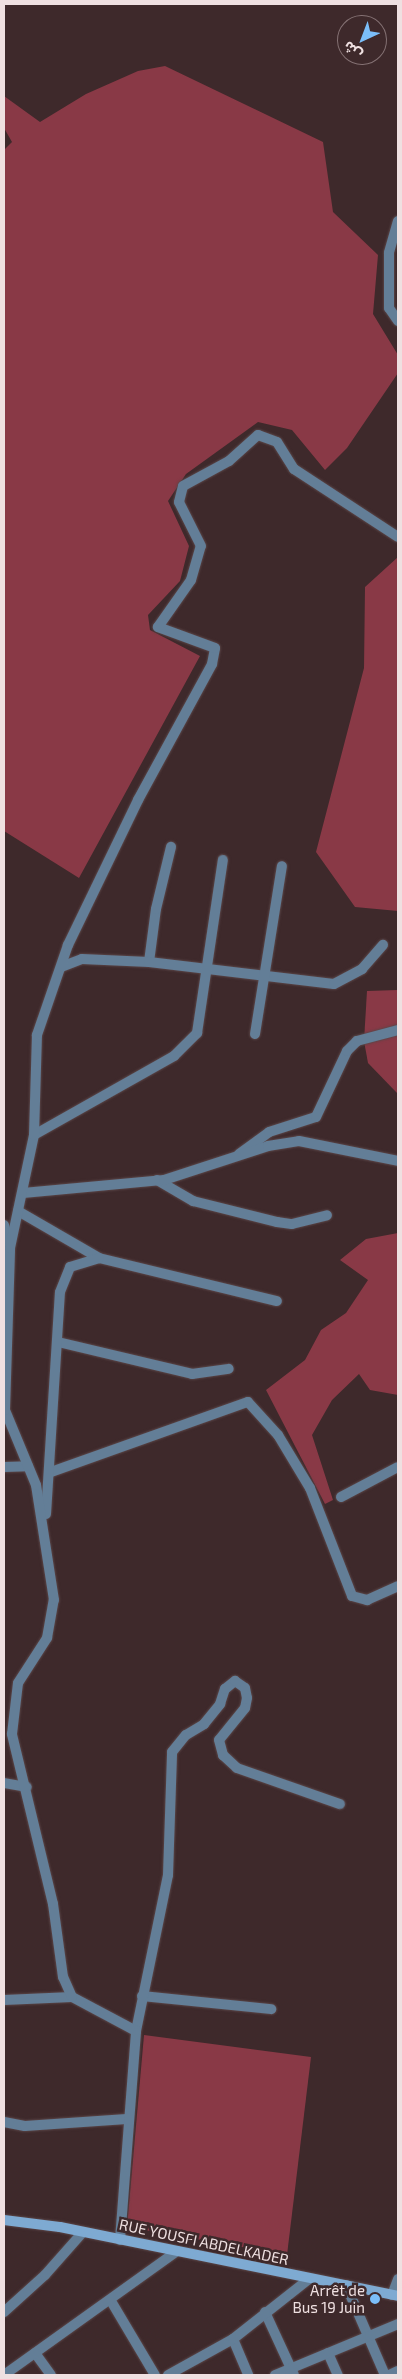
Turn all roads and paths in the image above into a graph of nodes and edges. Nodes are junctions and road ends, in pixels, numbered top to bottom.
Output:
1 (398, 221) edge
2 (398, 322) edge
3 (398, 537) edge
4 (171, 847) dead end
5 (223, 860) dead end
6 (282, 866) dead end
7 (382, 946) dead end
8 (149, 962) junction
9 (61, 967) junction
10 (206, 968) junction
11 (264, 975) junction
12 (398, 1030) edge
13 (255, 1034) dead end
14 (34, 1135) junction
15 (237, 1156) junction
16 (398, 1161) edge
17 (157, 1180) junction
18 (23, 1193) junction
19 (18, 1211) junction
20 (327, 1215) dead end
21 (4, 1225) edge
22 (10, 1248) junction
23 (99, 1258) junction
24 (277, 1301) dead end
25 (58, 1342) junction
26 (229, 1369) dead end
27 (28, 1466) junction
28 (4, 1467) edge
29 (398, 1467) edge
30 (51, 1472) junction
31 (341, 1497) dead end
32 (45, 1522) junction
33 (398, 1586) edge
34 (4, 1783) edge
35 (27, 1787) junction
36 (340, 1804) dead end
37 (72, 1996) junction
38 (142, 1996) junction
39 (4, 2000) edge
40 (271, 2009) dead end
41 (136, 2031) junction
42 (127, 2119) junction
43 (4, 2122) edge
44 (4, 2220) edge
45 (83, 2232) junction
46 (120, 2240) junction
47 (177, 2251) junction
48 (309, 2279) junction
49 (398, 2279) edge
50 (346, 2285) junction
51 (395, 2296) edge
52 (111, 2302) junction
53 (4, 2312) edge
54 (265, 2312) junction
55 (398, 2324) edge
56 (368, 2336) junction
57 (233, 2339) junction
58 (35, 2352) junction
59 (328, 2353) junction
60 (398, 2371) edge
61 (292, 2372) edge
62 (4, 2375) edge
63 (51, 2375) edge
64 (155, 2375) edge
65 (168, 2375) edge
66 (248, 2375) edge
67 (275, 2375) edge
68 (338, 2375) edge
69 (387, 2375) edge

1 - 2 street
3 - 9 street
4 - 8 street
5 - 10 street
6 - 11 street
7 - 11 street
8 - 9 street
8 - 10 street
9 - 14 street
10 - 11 street
10 - 14 street
11 - 13 street
12 - 15 street
14 - 18 street
15 - 16 street
15 - 17 street
17 - 18 street
17 - 20 street
18 - 19 street
19 - 22 street
19 - 23 street
21 - 22 street
22 - 27 street
23 - 24 street
23 - 25 street
25 - 26 street
25 - 30 street
27 - 28 street
27 - 32 street
29 - 31 street
30 - 32 street
30 - 33 street
32 - 35 street
34 - 35 street
35 - 37 street
36 - 38 street
37 - 39 street
37 - 41 street
38 - 40 street
38 - 41 street
41 - 42 street
42 - 43 street
42 - 46 street
44 - 45 main road, RUE YOUSFI ABDELKADER
45 - 46 main road, RUE YOUSFI ABDELKADER
45 - 53 street
46 - 47 main road, RUE YOUSFI ABDELKADER
47 - 48 main road, RUE YOUSFI ABDELKADER
47 - 52 street
48 - 50 main road, RUE YOUSFI ABDELKADER
48 - 54 street
49 - 51 street
50 - 51 main road, RUE YOUSFI ABDELKADER
50 - 56 street
52 - 58 street
52 - 64 street
54 - 57 street
54 - 61 street
55 - 56 street
56 - 59 street
56 - 69 street
57 - 65 street
57 - 66 street
58 - 62 street
58 - 63 street
59 - 61 street
59 - 68 street
60 - 69 street
61 - 67 street

